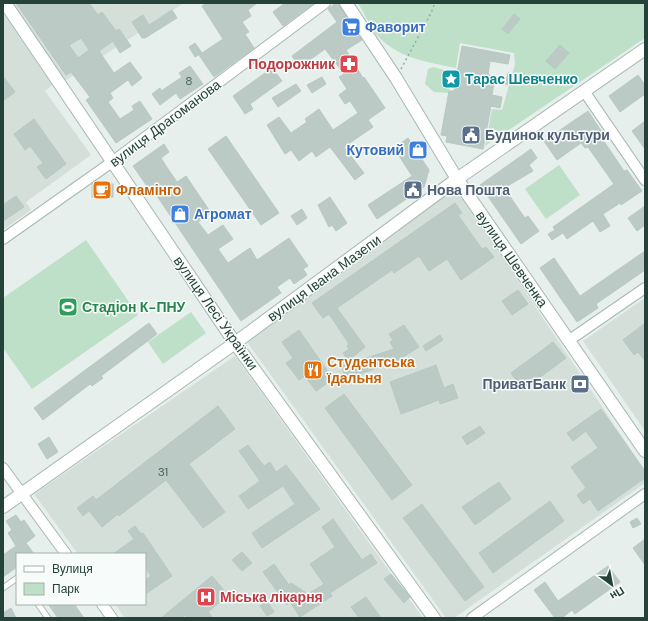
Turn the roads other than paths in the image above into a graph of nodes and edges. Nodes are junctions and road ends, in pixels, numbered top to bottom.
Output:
1 (5, 3) edge
2 (325, 3) edge
3 (346, 3) edge
4 (645, 49) edge
5 (584, 91) junction
6 (112, 162) junction
7 (457, 179) junction
8 (645, 180) edge
9 (3, 240) edge
10 (645, 288) edge
11 (568, 341) junction
12 (235, 343) junction
13 (645, 451) edge
14 (3, 468) edge
15 (22, 493) junction
16 (645, 494) edge
17 (3, 507) edge
18 (65, 553) edge
19 (16, 579) edge
20 (3, 588) edge
21 (39, 605) edge
22 (103, 605) edge
23 (48, 618) edge
24 (112, 618) edge
25 (434, 618) edge
26 (472, 618) edge

1 - 6 street, вулиця Лесі Українки
2 - 6 street, вулиця Драгоманова
3 - 7 street, вулиця Шевченка
4 - 5 street, вулиця Івана Мазепи
5 - 7 street, вулиця Івана Мазепи
5 - 8 street
6 - 9 street, вулиця Драгоманова
6 - 12 street, вулиця Лесі Українки
7 - 11 street, вулиця Шевченка
7 - 12 street, вулиця Івана Мазепи
10 - 11 street
11 - 13 street, вулиця Шевченка
12 - 15 street, вулиця Івана Мазепи
12 - 25 street, вулиця Лесі Українки
14 - 15 street
15 - 17 street, вулиця Івана Мазепи
15 - 18 street
16 - 26 street
19 - 20 lane
21 - 23 lane
22 - 24 street

